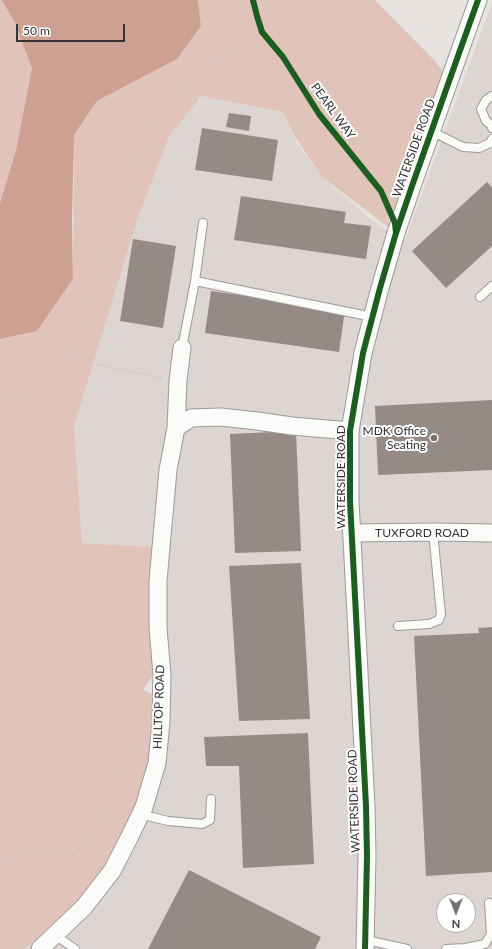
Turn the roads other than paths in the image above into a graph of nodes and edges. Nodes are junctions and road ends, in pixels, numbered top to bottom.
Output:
1 (478, 0) edge
2 (492, 96) edge
3 (492, 128) edge
4 (431, 131) junction
5 (492, 139) edge
6 (203, 223) dead end
7 (195, 281) junction
8 (492, 286) edge
9 (480, 297) dead end
10 (373, 317) junction
11 (182, 348) joint
12 (176, 428) junction
13 (350, 431) junction
14 (432, 532) junction
15 (352, 533) junction
16 (492, 533) edge
17 (398, 626) dead end
18 (211, 799) dead end
19 (140, 814) junction
20 (489, 904) dead end
21 (55, 935) junction
22 (366, 945) edge
23 (40, 949) edge
24 (75, 949) edge
25 (407, 949) edge
26 (446, 949) edge

1 - 4 street, WATERSIDE ROAD
2 - 3 lane
4 - 5 lane
4 - 10 street, WATERSIDE ROAD
6 - 7 lane
7 - 10 lane
7 - 11 lane
8 - 9 lane
10 - 13 street, WATERSIDE ROAD
11 - 12 street, HILLTOP ROAD
12 - 13 street
12 - 19 street, HILLTOP ROAD
13 - 15 street, WATERSIDE ROAD
14 - 15 street, TUXFORD ROAD
14 - 16 street, TUXFORD ROAD
14 - 17 lane
15 - 22 street, WATERSIDE ROAD
18 - 19 lane
19 - 21 street, HILLTOP ROAD
20 - 26 lane
21 - 23 street, HILLTOP ROAD
21 - 24 lane
22 - 25 lane

